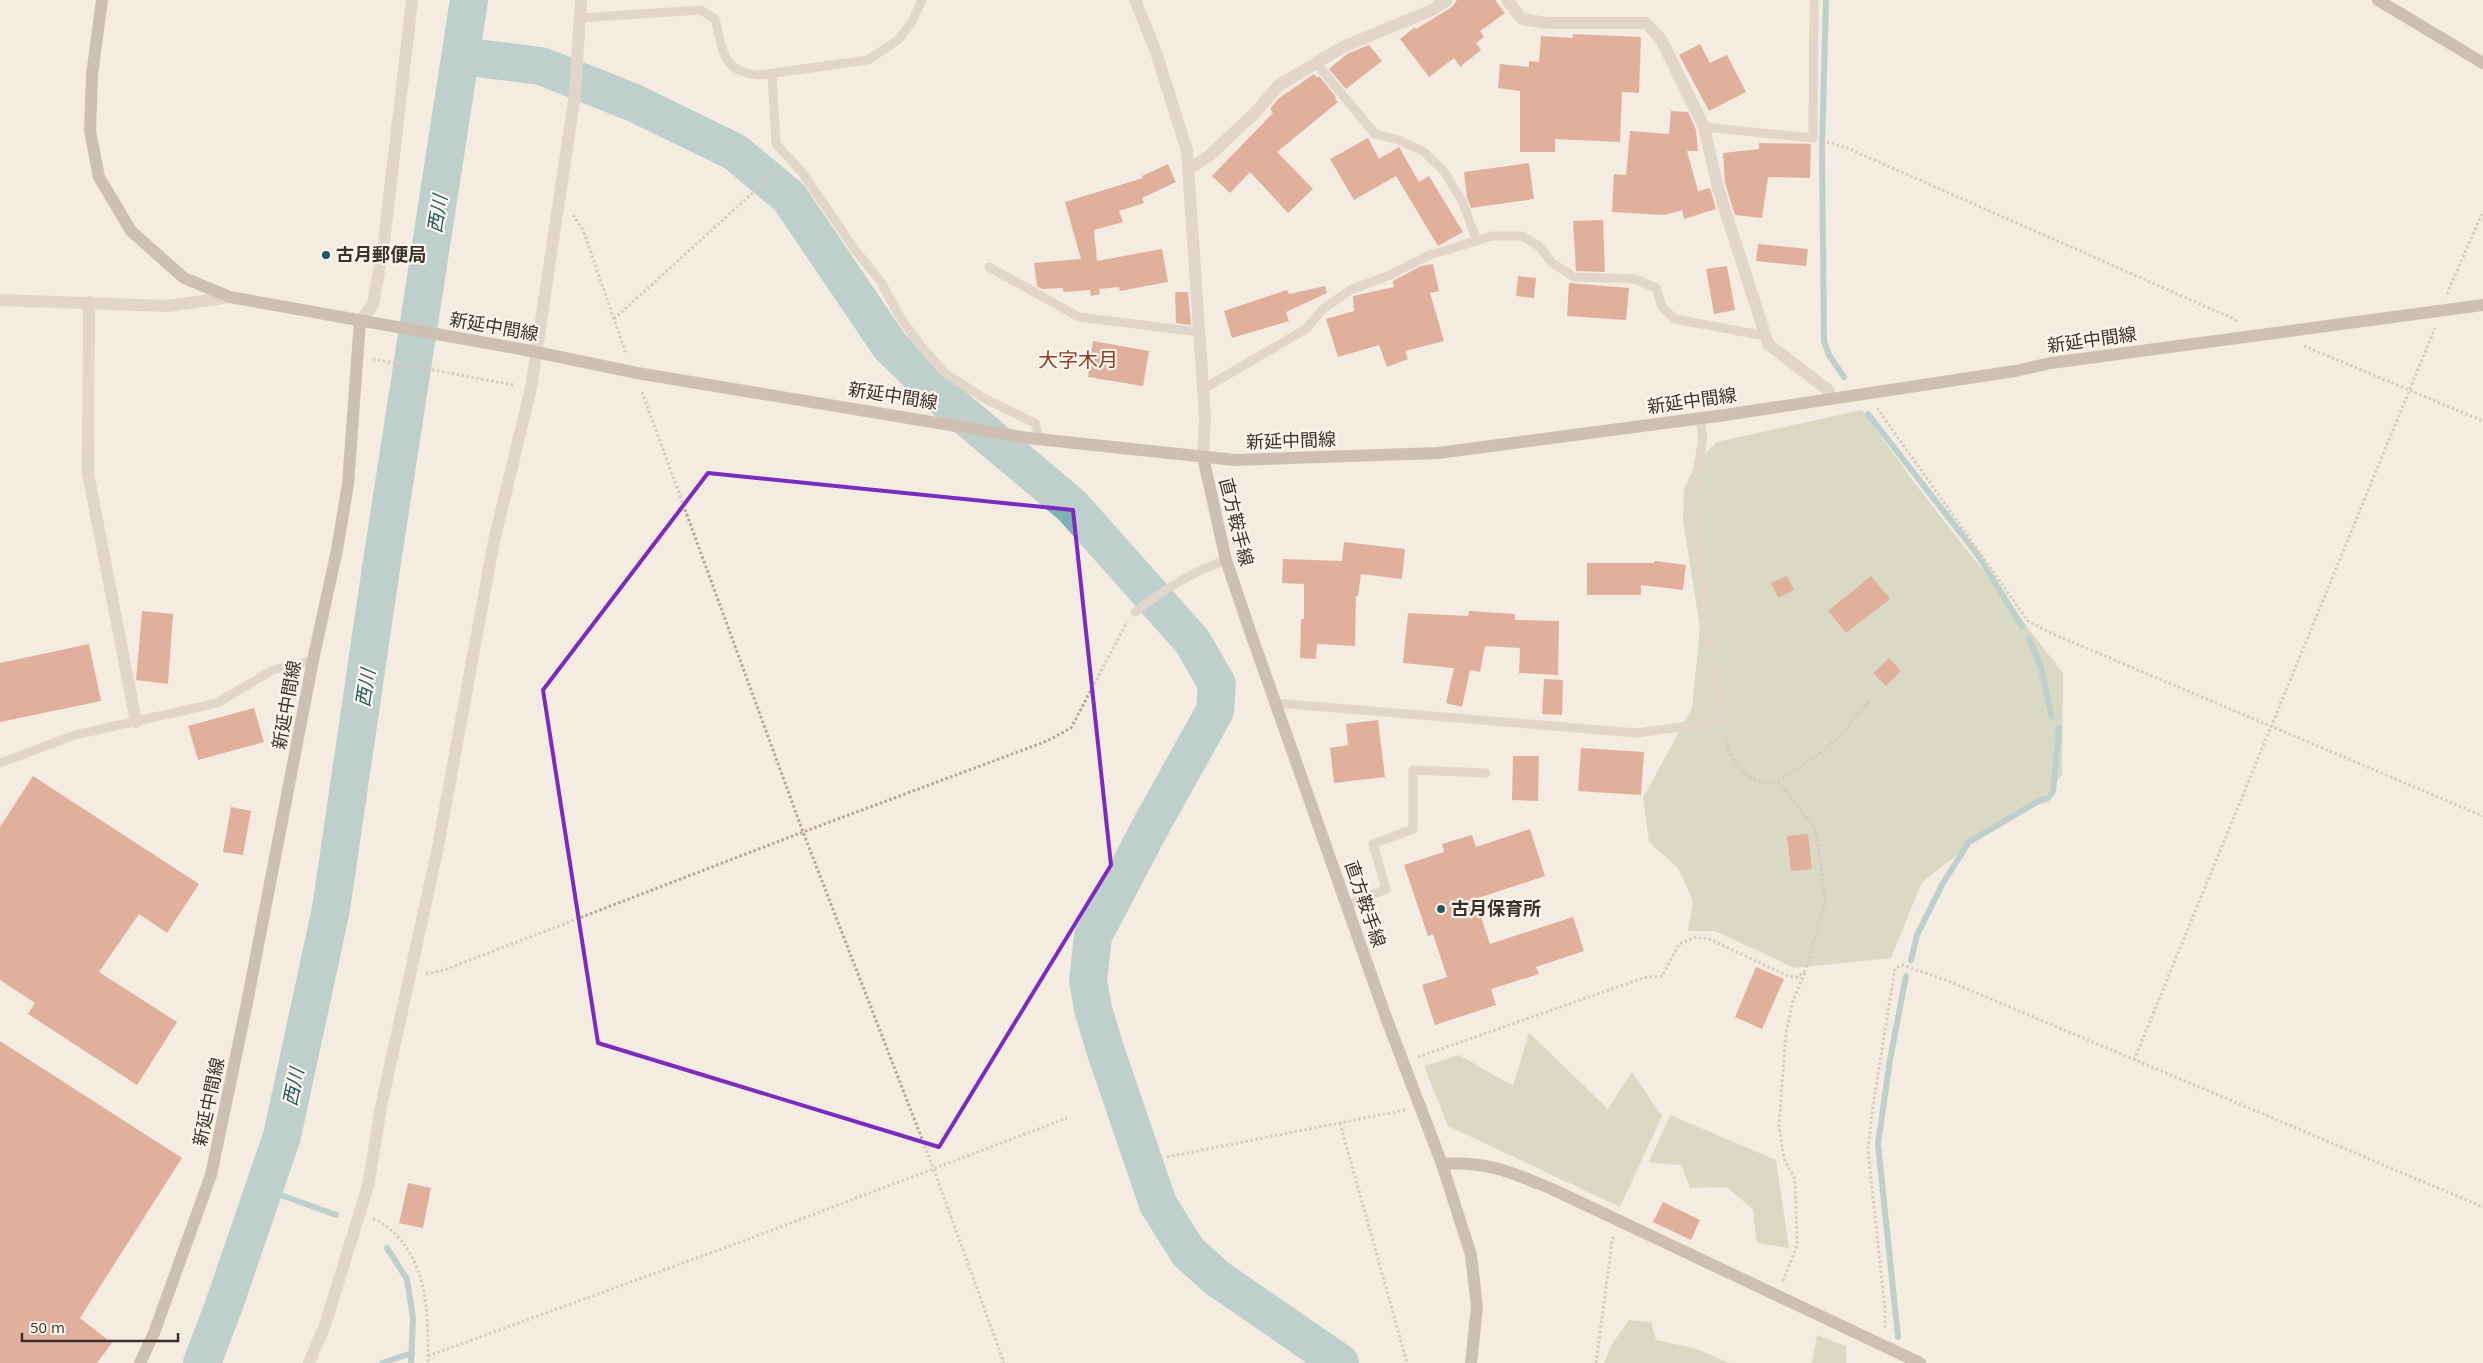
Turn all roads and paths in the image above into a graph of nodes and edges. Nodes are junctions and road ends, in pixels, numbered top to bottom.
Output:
1 (102, 0) edge
2 (412, 0) edge
3 (581, 0) edge
4 (922, 0) edge
5 (1135, 0) edge
6 (1447, 0) edge
7 (1507, 0) edge
8 (1814, 0) edge
9 (2378, 0) edge
10 (580, 18) junction
11 (1316, 63) junction
12 (2483, 63) edge
13 (772, 74) junction
14 (1704, 127) junction
15 (1813, 138) junction
16 (790, 159) junction
17 (1189, 169) junction
18 (560, 193) junction
19 (2483, 211) edge
20 (1477, 241) junction
21 (989, 267) dead end
22 (230, 297) junction
23 (0, 300) edge
24 (89, 302) junction
25 (2483, 305) edge
26 (2442, 310) junction
27 (614, 319) junction
28 (360, 321) junction
29 (1199, 332) junction
30 (1765, 336) junction
31 (2248, 336) junction
32 (2301, 345) dead end
33 (532, 351) junction
34 (626, 354) dead end
35 (372, 359) dead end
36 (522, 386) dead end
37 (1204, 389) junction
38 (2410, 390) junction
39 (642, 392) dead end
40 (1868, 392) junction
41 (1832, 397) junction
42 (1700, 418) junction
43 (2483, 421) edge
44 (1034, 438) junction
45 (1203, 457) junction
46 (1226, 560) junction
47 (1135, 612) joint
48 (313, 660) junction
49 (1871, 699) dead end
50 (1275, 702) junction
51 (1724, 721) junction
52 (136, 722) junction
53 (2270, 724) junction
54 (0, 763) edge
55 (1486, 773) dead end
56 (1778, 782) junction
57 (2483, 816) edge
58 (803, 832) junction
59 (1347, 905) junction
60 (1805, 971) junction
61 (410, 977) junction
62 (2134, 1060) junction
63 (1403, 1063) junction
64 (1420, 1107) junction
65 (1067, 1118) dead end
66 (1340, 1123) junction
67 (1167, 1157) dead end
68 (1442, 1164) junction
69 (934, 1170) junction
70 (2483, 1207) edge
71 (360, 1214) junction
72 (1618, 1220) junction
73 (1775, 1295) junction
74 (1880, 1345) junction
75 (428, 1356) junction
76 (140, 1363) edge
77 (309, 1363) edge
78 (428, 1363) edge
79 (1004, 1363) edge
80 (1407, 1363) edge
81 (1471, 1363) edge
82 (1596, 1363) edge
83 (1920, 1363) edge

1 - 22 main road
2 - 28 street
3 - 10 street
4 - 13 lane
5 - 17 street
6 - 11 street
7 - 14 street
8 - 15 lane
9 - 12 main road
10 - 13 lane
10 - 18 street
11 - 17 street
11 - 20 lane
13 - 16 lane
14 - 15 lane
14 - 30 street
15 - 31 path
16 - 27 path
16 - 44 lane
17 - 29 street
18 - 27 path
18 - 33 street
19 - 26 path
20 - 30 lane
20 - 37 lane
21 - 29 lane
22 - 24 street
22 - 28 main road
23 - 24 street
24 - 52 street
25 - 26 main road, 新延中間線
26 - 31 main road, 新延中間線
26 - 38 path
27 - 34 path
28 - 33 main road, 新延中間線
28 - 48 main road, 新延中間線
29 - 37 street
30 - 41 street
31 - 40 main road, 新延中間線
32 - 38 path
33 - 44 main road, 新延中間線
33 - 61 street
35 - 36 path
37 - 45 street
38 - 43 path
38 - 53 path
39 - 58 path
40 - 41 main road, 新延中間線
40 - 53 path
41 - 42 main road, 新延中間線
42 - 45 main road, 新延中間線
42 - 51 lane
44 - 45 main road, 新延中間線
45 - 46 main road, 直方鞍手線
46 - 47 lane
46 - 50 main road, 直方鞍手線
47 - 58 path
48 - 52 lane
48 - 76 main road, 新延中間線
49 - 56 path
50 - 51 lane
50 - 59 main road, 直方鞍手線
51 - 56 path
52 - 54 lane
53 - 57 path
53 - 62 path
55 - 59 lane
56 - 60 path
58 - 61 path
58 - 69 path
59 - 63 main road, 直方鞍手線
60 - 63 path
60 - 73 path
61 - 71 street
62 - 70 path
62 - 74 path
63 - 64 main road, 直方鞍手線
64 - 66 path
64 - 68 main road, 直方鞍手線
65 - 69 path
66 - 67 path
66 - 80 path
68 - 72 main road
68 - 81 main road, 直方鞍手線
69 - 75 path
69 - 79 path
71 - 75 path
71 - 77 street
72 - 73 main road
72 - 82 path
73 - 74 main road
74 - 83 main road
75 - 78 path

